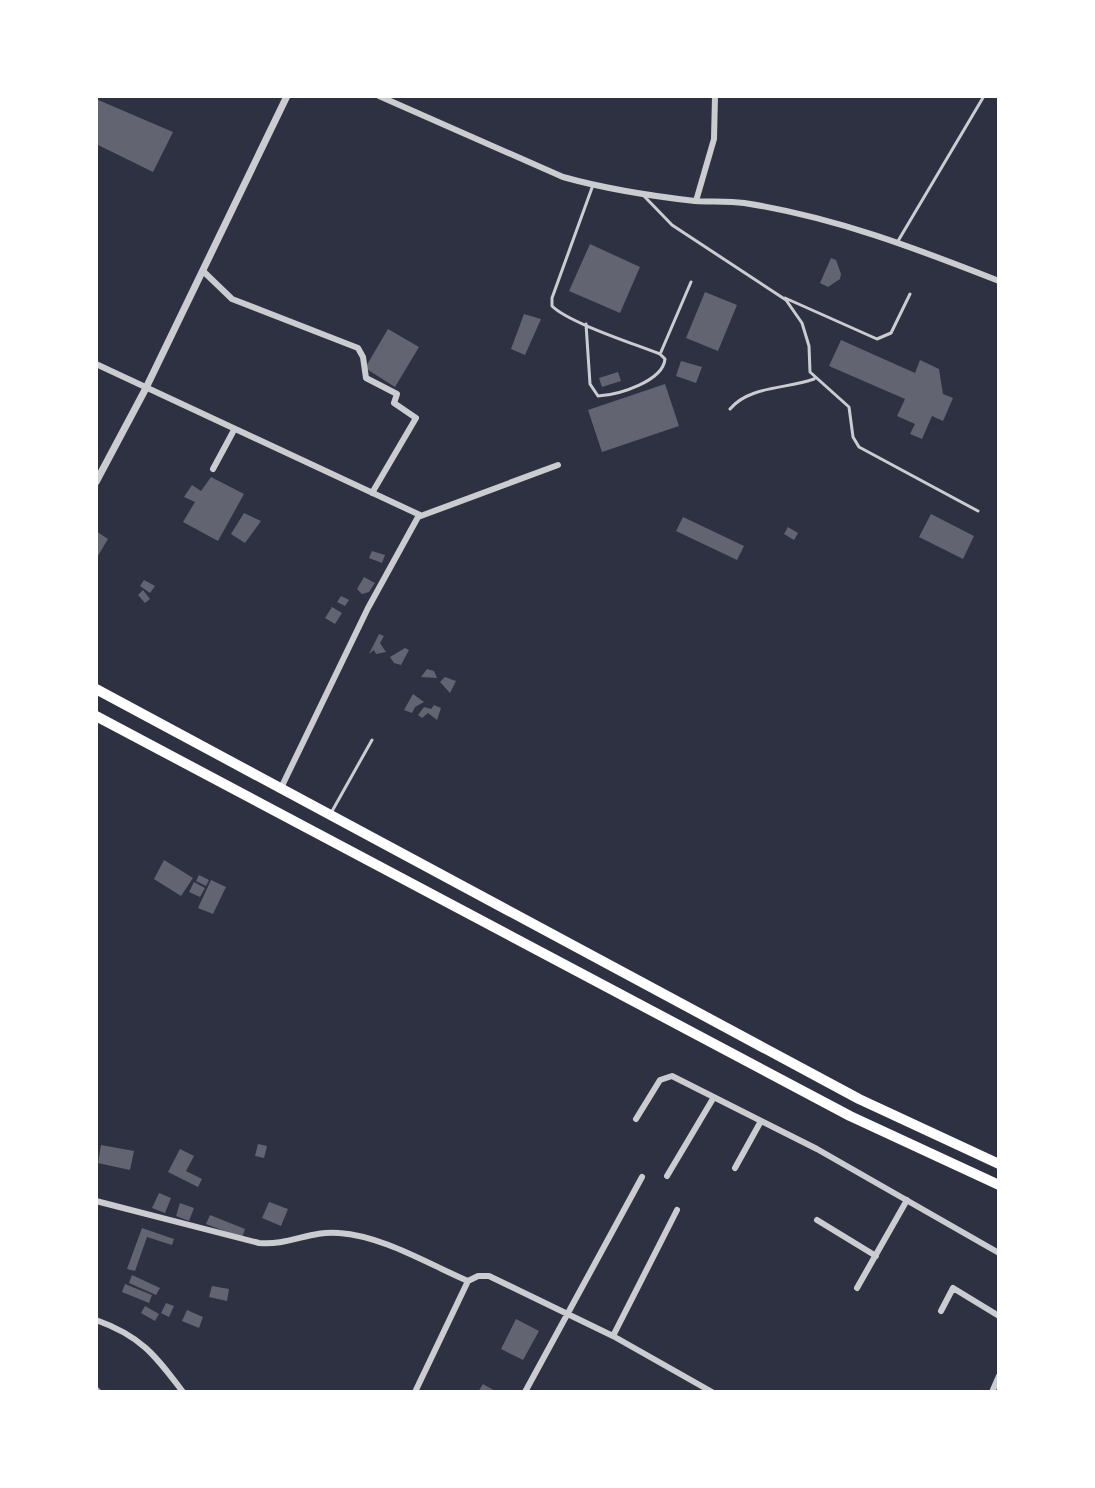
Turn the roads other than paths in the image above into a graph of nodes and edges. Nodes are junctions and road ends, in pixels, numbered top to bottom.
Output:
1 (287, 96) edge
2 (379, 96) edge
3 (715, 96) edge
4 (984, 96) edge
5 (593, 185) junction
6 (641, 193) junction
7 (696, 201) junction
8 (898, 241) junction
9 (203, 271) junction
10 (999, 281) edge
11 (691, 282) dead end
12 (910, 294) dead end
13 (782, 297) junction
14 (586, 324) junction
15 (660, 354) junction
16 (96, 364) edge
17 (814, 379) junction
18 (145, 390) junction
19 (730, 409) dead end
20 (234, 430) junction
21 (558, 465) dead end
22 (213, 469) dead end
23 (96, 482) edge
24 (372, 493) junction
25 (978, 511) dead end
26 (420, 515) junction
27 (96, 689) edge
28 (96, 716) edge
29 (372, 740) dead end
30 (280, 790) junction
31 (330, 816) junction
32 (714, 1097) junction
33 (636, 1119) dead end
34 (761, 1121) junction
35 (999, 1164) edge
36 (735, 1168) dead end
37 (667, 1176) dead end
38 (642, 1177) dead end
39 (999, 1185) edge
40 (907, 1200) junction
41 (96, 1201) edge
42 (677, 1210) dead end
43 (817, 1220) dead end
44 (999, 1253) edge
45 (876, 1256) junction
46 (468, 1281) junction
47 (857, 1288) dead end
48 (941, 1311) dead end
49 (569, 1316) junction
50 (999, 1316) edge
51 (96, 1320) edge
52 (613, 1336) junction
53 (999, 1376) edge
54 (183, 1392) edge
55 (415, 1392) edge
56 (525, 1392) edge
57 (712, 1392) edge
58 (992, 1392) edge

1 - 9 street
2 - 5 street
3 - 7 street
4 - 8 lane
5 - 6 street
5 - 14 lane
6 - 7 street
6 - 13 lane
7 - 8 street
8 - 10 street
9 - 18 street
9 - 24 street
11 - 15 lane
12 - 13 lane
13 - 17 lane
14 - 15 lane
14 - 15 lane
16 - 18 street
17 - 19 lane
17 - 25 lane
18 - 20 street
18 - 23 street
20 - 22 street
20 - 24 street
21 - 26 street
24 - 26 street
26 - 30 street
27 - 30 highway
28 - 39 highway
29 - 31 lane
30 - 31 highway
31 - 35 highway
32 - 33 street
32 - 34 street
32 - 37 street
34 - 36 street
34 - 40 street
38 - 49 street
40 - 44 street
40 - 45 street
41 - 46 street
42 - 52 street
43 - 45 street
45 - 47 street
46 - 49 street
46 - 55 street
48 - 50 street
49 - 52 street
49 - 56 street
51 - 54 street
52 - 57 street
53 - 58 street

